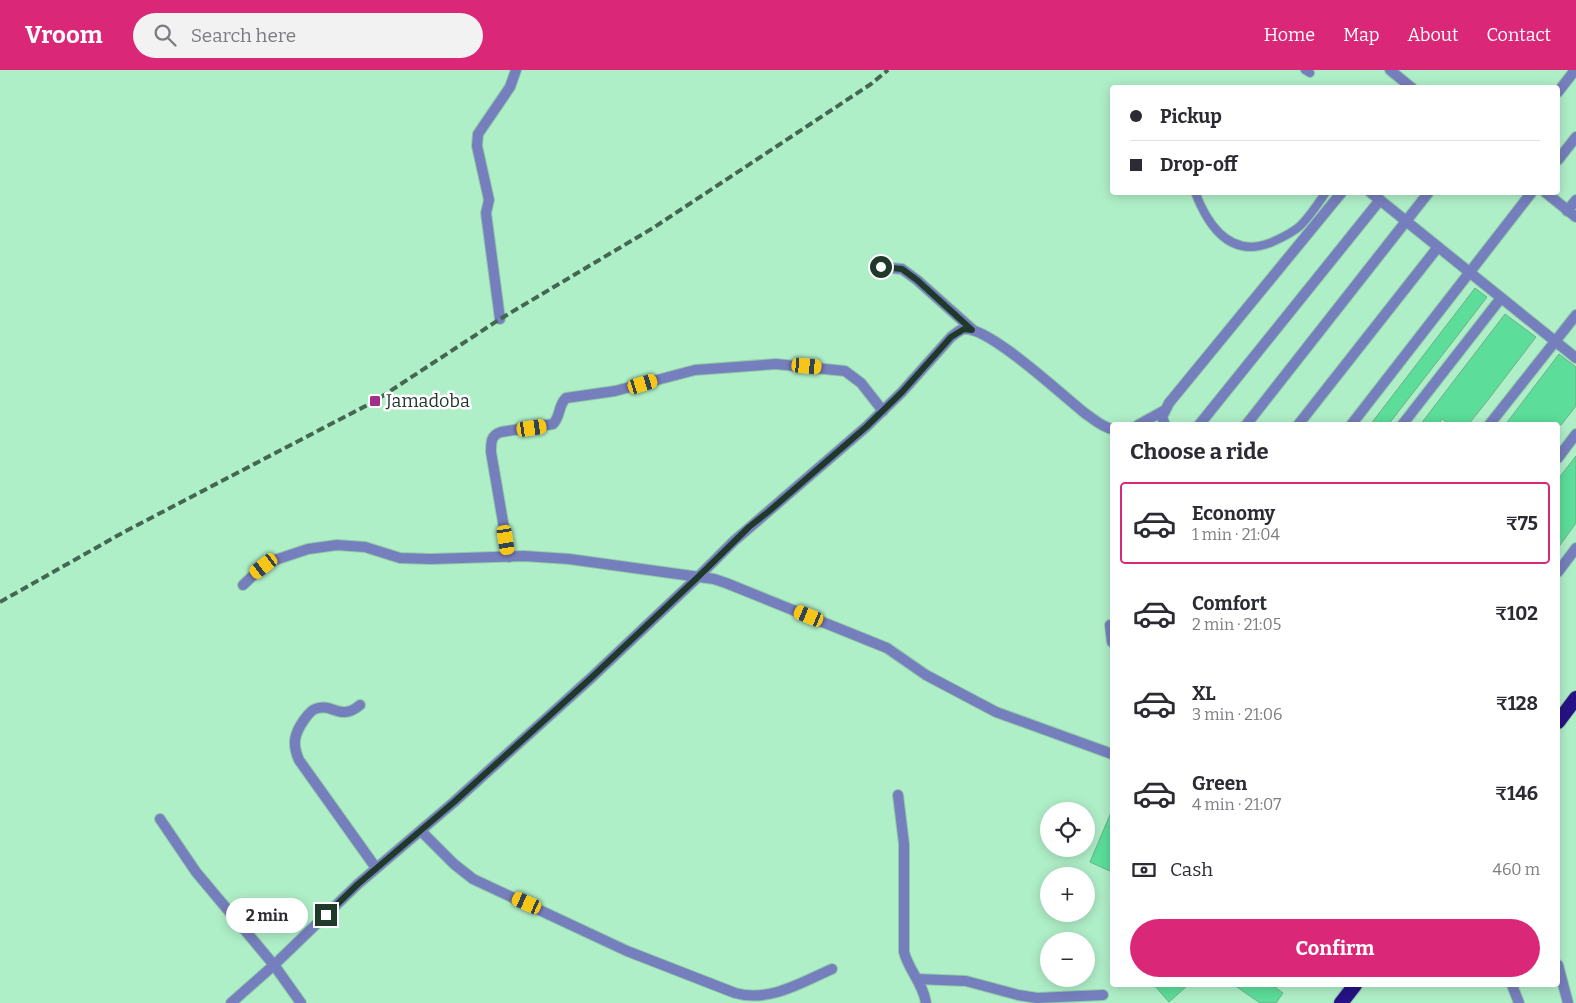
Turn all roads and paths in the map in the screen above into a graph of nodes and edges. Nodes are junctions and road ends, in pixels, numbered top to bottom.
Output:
1 (516, 70) edge
2 (1390, 70) edge
3 (1575, 70) edge
4 (1406, 85) edge
5 (1560, 89) edge
6 (1576, 137) edge
7 (1560, 157) edge
8 (1196, 195) edge
9 (1324, 195) edge
10 (1340, 195) edge
11 (1374, 195) edge
12 (1427, 195) edge
13 (1530, 195) edge
14 (1548, 195) edge
15 (1380, 200) junction
16 (1576, 200) edge
17 (1567, 211) junction
18 (1576, 218) edge
19 (1406, 222) junction
20 (1438, 247) junction
21 (881, 267) dead end
22 (1470, 273) junction
23 (1501, 298) junction
24 (1576, 315) edge
25 (500, 319) dead end
26 (972, 330) junction
27 (1555, 341) junction
28 (1576, 358) edge
29 (1165, 410) junction
30 (883, 411) junction
31 (1143, 422) edge
32 (1164, 422) edge
33 (1201, 422) edge
34 (1248, 422) edge
35 (1300, 422) edge
36 (1353, 422) edge
37 (1404, 422) edge
38 (1491, 422) edge
39 (1110, 429) edge
40 (1576, 434) edge
41 (1560, 455) edge
42 (1576, 548) edge
43 (509, 557) junction
44 (1560, 569) edge
45 (699, 576) junction
46 (243, 585) dead end
47 (1576, 698) edge
48 (360, 705) dead end
49 (1560, 719) edge
50 (1110, 753) edge
51 (898, 795) dead end
52 (160, 819) dead end
53 (421, 831) junction
54 (376, 868) junction
55 (274, 965) junction
56 (832, 969) dead end
57 (1560, 973) edge
58 (917, 979) junction
59 (1353, 987) edge
60 (1513, 987) edge
61 (1103, 995) dead end
62 (231, 1003) edge
63 (301, 1003) edge
64 (926, 1003) edge
65 (1340, 1003) edge
66 (1519, 1003) edge
67 (1568, 1003) edge

1 - 25 street
2 - 4 street
3 - 5 street
6 - 7 street
8 - 9 lane
10 - 29 street
11 - 15 street
12 - 19 street
13 - 22 street
14 - 17 street
15 - 19 street
15 - 33 street
16 - 17 street
17 - 18 street
19 - 20 street
19 - 34 street
20 - 22 street
20 - 35 street
21 - 26 street
22 - 23 street
22 - 36 street
23 - 27 street
23 - 37 street
24 - 27 street
26 - 30 street
26 - 39 street
27 - 28 street
27 - 38 street
29 - 31 street
29 - 32 street
30 - 43 street
30 - 45 street
40 - 41 street
42 - 44 street
43 - 45 street
43 - 46 street
45 - 50 street
45 - 53 street
47 - 49 highway
48 - 54 street
51 - 58 street
52 - 55 street
53 - 54 street
53 - 56 street
54 - 55 street
55 - 62 street
55 - 63 street
57 - 67 street
58 - 61 street
58 - 64 street
59 - 65 highway
60 - 66 street

